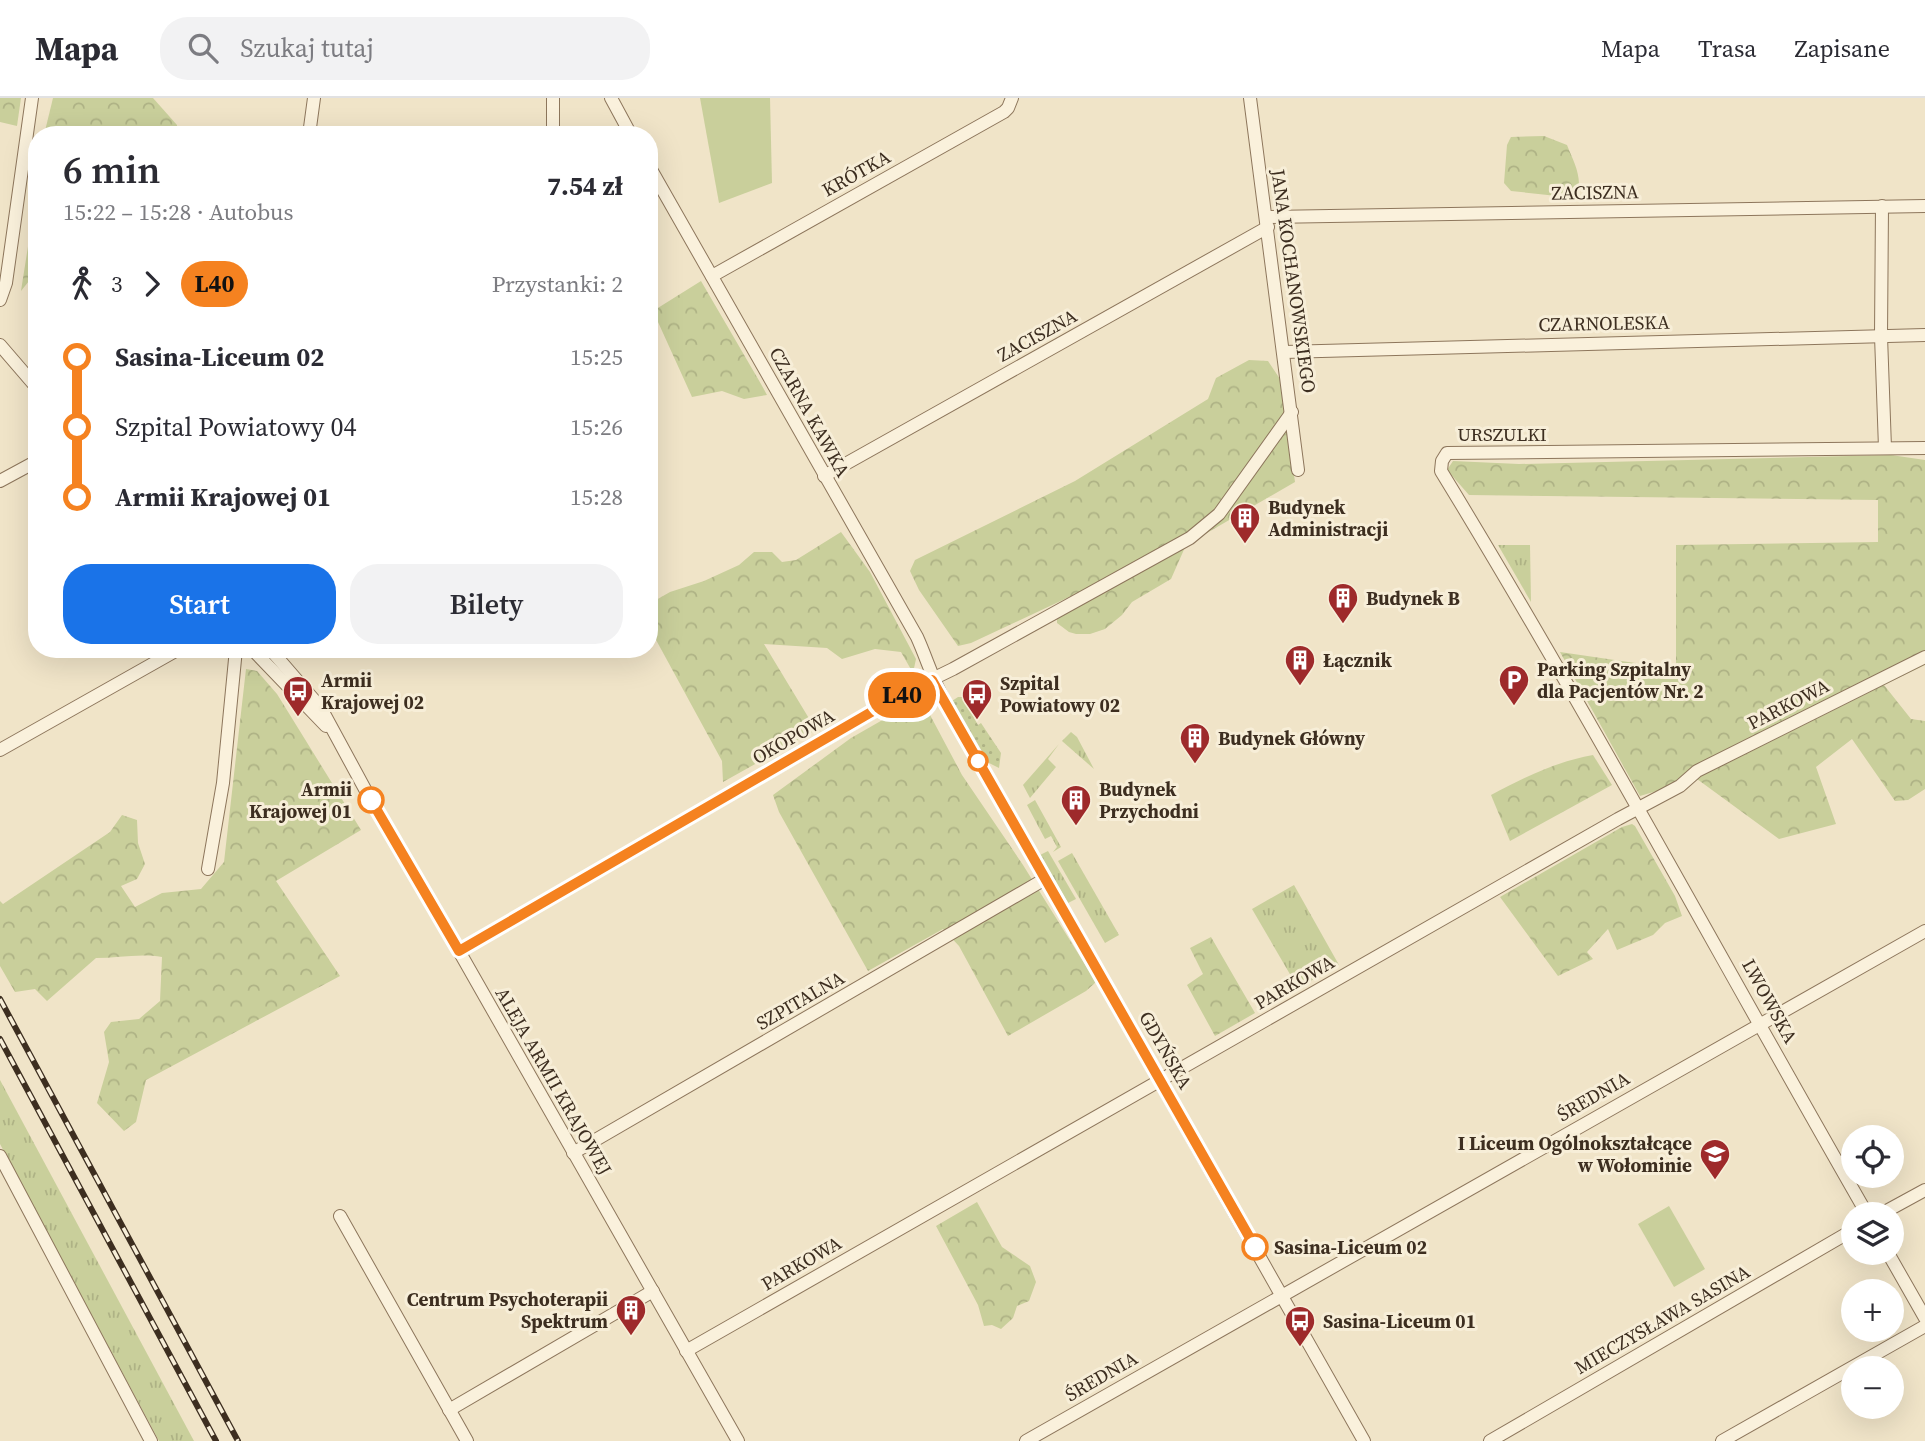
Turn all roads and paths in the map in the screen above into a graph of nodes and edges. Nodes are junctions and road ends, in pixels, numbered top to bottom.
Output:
1 (32, 98) edge
2 (314, 98) edge
3 (553, 98) edge
4 (611, 98) edge
5 (1012, 98) edge
6 (1250, 98) edge
7 (28, 126) edge
8 (28, 126) edge
9 (310, 126) edge
10 (553, 126) edge
11 (626, 126) edge
12 (658, 182) edge
13 (1882, 206) junction
14 (1925, 206) edge
15 (1267, 222) junction
16 (712, 276) junction
17 (0, 300) edge
18 (1925, 335) edge
19 (1881, 336) junction
20 (0, 345) edge
21 (1284, 352) junction
22 (28, 378) edge
23 (1292, 412) junction
24 (1885, 448) junction
25 (1925, 449) edge
26 (28, 466) edge
27 (1298, 470) dead end
28 (824, 476) junction
29 (0, 481) edge
30 (1925, 657) edge
31 (163, 658) edge
32 (235, 658) edge
33 (261, 658) edge
34 (278, 658) edge
35 (932, 680) junction
36 (337, 740) junction
37 (0, 750) edge
38 (1639, 807) junction
39 (208, 869) dead end
40 (1045, 879) junction
41 (1925, 931) edge
42 (459, 951) junction
43 (1760, 1024) junction
44 (1161, 1080) junction
45 (573, 1153) junction
46 (0, 1156) edge
47 (1925, 1190) edge
48 (1860, 1202) edge
49 (1903, 1202) edge
50 (340, 1216) dead end
51 (1841, 1237) edge
52 (1895, 1265) edge
53 (653, 1291) junction
54 (1281, 1295) junction
55 (1925, 1318) edge
56 (1925, 1326) edge
57 (686, 1351) junction
58 (449, 1410) junction
59 (151, 1441) edge
60 (467, 1441) edge
61 (738, 1441) edge
62 (1026, 1441) edge
63 (1364, 1441) edge
64 (1490, 1441) edge
65 (1722, 1441) edge

1 - 8 street
2 - 9 street
3 - 10 street
4 - 11 street
5 - 16 street, KRÓTKA
6 - 15 street, JANA KOCHANOWSKIEGO
7 - 17 street
12 - 16 street, CZARNA KAWKA
13 - 14 street, ZACISZNA
13 - 15 street, ZACISZNA
13 - 19 street
15 - 21 street, JANA KOCHANOWSKIEGO
15 - 28 street, ZACISZNA
16 - 28 street, CZARNA KAWKA
18 - 19 street, CZARNOLESKA
19 - 21 street, CZARNOLESKA
19 - 24 street
20 - 22 street
21 - 23 street, JANA KOCHANOWSKIEGO
23 - 27 street, JANA KOCHANOWSKIEGO
23 - 35 street, OKOPOWA
24 - 25 street, URSZULKI
24 - 38 street, URSZULKI
26 - 29 street
28 - 35 street, CZARNA KAWKA
30 - 38 street, PARKOWA
31 - 37 street
32 - 39 street
33 - 36 street, ALEJA ARMII KRAJOWEJ
34 - 36 street, ALEJA ARMII KRAJOWEJ
35 - 40 street, GDYŃSKA
35 - 42 street, OKOPOWA
36 - 42 street, ALEJA ARMII KRAJOWEJ
38 - 43 street, LWOWSKA
38 - 44 street, PARKOWA
40 - 44 street, GDYŃSKA
40 - 45 street, SZPITALNA
41 - 43 street, ŚREDNIA
42 - 45 street, ALEJA ARMII KRAJOWEJ
43 - 48 street, LWOWSKA
43 - 54 street, ŚREDNIA
44 - 54 street, GDYŃSKA
44 - 57 street, PARKOWA
45 - 53 street, ALEJA ARMII KRAJOWEJ
46 - 59 street
47 - 49 street
50 - 58 street
51 - 64 street, MIECZYSŁAWA SASINA
52 - 55 street
53 - 57 street, ALEJA ARMII KRAJOWEJ
53 - 58 street
54 - 62 street, ŚREDNIA
54 - 63 street, GDYŃSKA
56 - 65 street
57 - 61 street, ALEJA ARMII KRAJOWEJ
58 - 60 street

